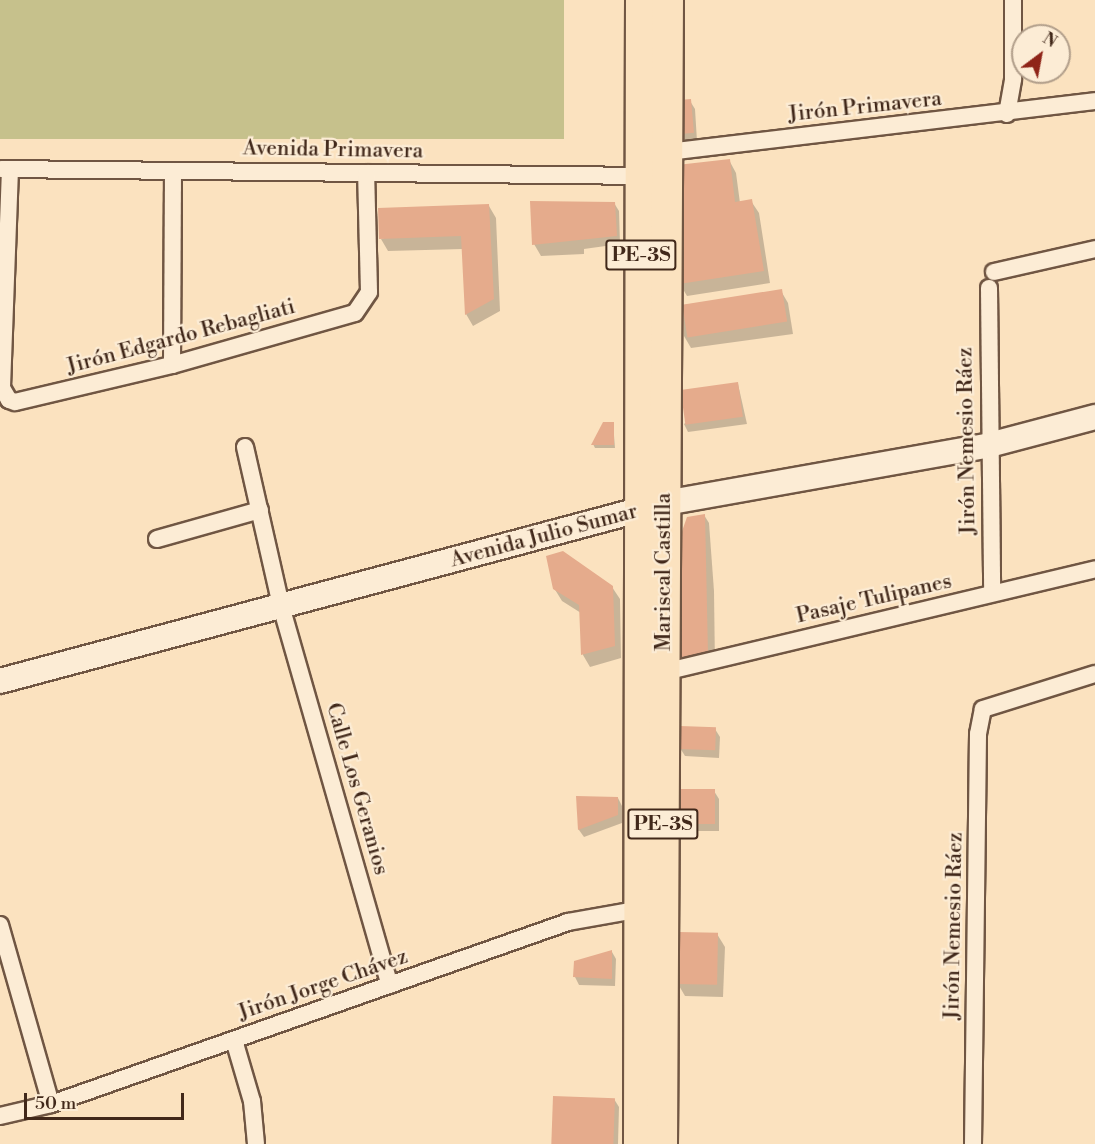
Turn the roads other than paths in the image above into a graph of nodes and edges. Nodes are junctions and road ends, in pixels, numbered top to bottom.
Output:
1 (641, 0) edge
2 (668, 0) edge
3 (1014, 0) edge
4 (1095, 101) edge
5 (1007, 114) junction
6 (653, 165) junction
7 (5, 169) edge
8 (173, 171) junction
9 (366, 173) junction
10 (1095, 249) edge
11 (172, 365) junction
12 (1095, 417) edge
13 (989, 445) junction
14 (245, 447) dead end
15 (654, 506) junction
16 (260, 510) junction
17 (157, 539) dead end
18 (1095, 569) edge
19 (992, 593) junction
20 (281, 606) junction
21 (664, 672) junction
22 (1095, 674) edge
23 (0, 681) edge
24 (651, 908) junction
25 (0, 925) edge
26 (390, 985) junction
27 (234, 1040) junction
28 (51, 1104) junction
29 (0, 1116) edge
30 (256, 1144) edge
31 (639, 1144) edge
32 (662, 1144) edge
33 (973, 1144) edge

1 - 6 highway, PE-3S
2 - 6 highway, PE-3S
3 - 5 street
4 - 5 street, Jirón Primavera
5 - 6 street, Jirón Primavera
6 - 9 street, Avenida Primavera
6 - 15 highway, PE-3S
7 - 8 street, Avenida Primavera
7 - 11 street, Jirón Edgardo Rebagliati
8 - 9 street, Avenida Primavera
8 - 11 street
9 - 11 street, Jirón Edgardo Rebagliati
10 - 13 street, Jirón Nemesio Ráez
12 - 13 street, Avenida Julio Sumar
13 - 15 street, Avenida Julio Sumar
13 - 19 street, Jirón Nemesio Ráez
14 - 16 street, Calle Los Geranios
15 - 20 street, Avenida Julio Sumar
15 - 21 highway, Mariscal Castilla / PE-3S
15 - 24 highway, Mariscal Castilla / PE-3S
16 - 17 street
16 - 20 street, Calle Los Geranios
18 - 19 street, Pasaje Tulipanes
19 - 21 street, Pasaje Tulipanes
20 - 23 street, Avenida Julio Sumar
20 - 26 street, Calle Los Geranios
21 - 24 highway, Mariscal Castilla / PE-3S
22 - 33 street, Jirón Nemesio Ráez
24 - 26 street, Jirón Jorge Chávez
24 - 31 highway, Mariscal Castilla / PE-3S
24 - 32 highway, Mariscal Castilla / PE-3S
25 - 28 street
26 - 27 street, Jirón Jorge Chávez
27 - 28 street, Jirón Jorge Chávez
27 - 30 street
28 - 29 street, Jirón Jorge Chávez

